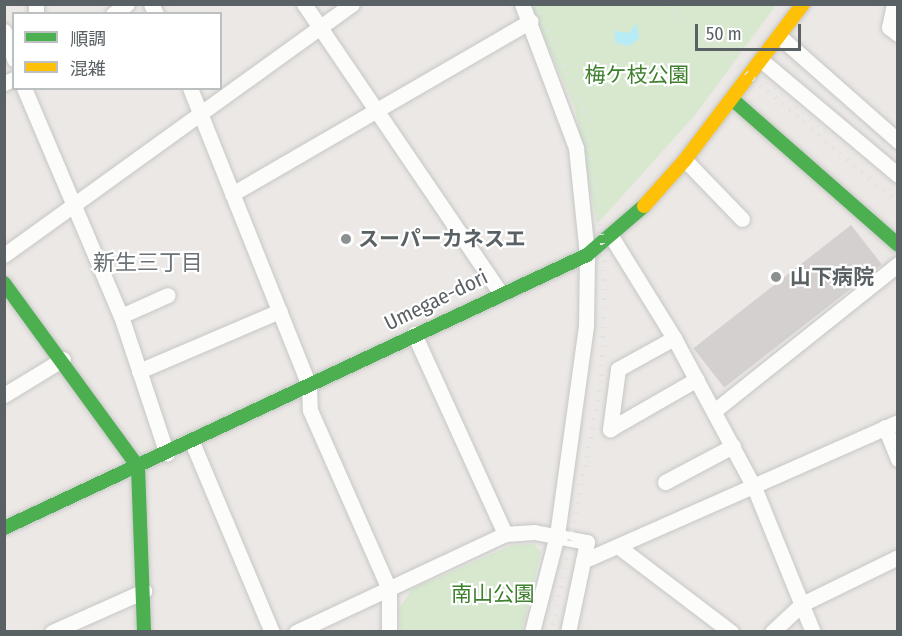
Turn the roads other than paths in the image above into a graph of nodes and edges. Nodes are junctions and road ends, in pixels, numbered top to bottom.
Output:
1 (304, 4) edge
2 (352, 4) edge
3 (522, 4) edge
4 (803, 4) edge
5 (895, 5) edge
6 (531, 21) junction
7 (318, 27) junction
8 (4, 31) edge
9 (897, 34) edge
10 (779, 36) junction
11 (12, 53) edge
12 (761, 60) junction
13 (25, 90) edge
14 (191, 90) edge
15 (732, 99) junction
16 (201, 112) junction
17 (377, 112) junction
18 (897, 141) edge
19 (686, 160) junction
20 (897, 176) edge
21 (232, 194) junction
22 (75, 202) junction
23 (742, 219) dead end
24 (611, 236) junction
25 (897, 244) edge
26 (4, 255) edge
27 (587, 255) junction
28 (897, 264) edge
29 (4, 284) edge
30 (500, 292) junction
31 (168, 295) dead end
32 (280, 311) junction
33 (121, 316) junction
34 (414, 334) junction
35 (674, 338) junction
36 (63, 359) junction
37 (139, 371) junction
38 (697, 379) junction
39 (309, 386) junction
40 (4, 395) edge
41 (714, 411) junction
42 (891, 425) edge
43 (192, 442) junction
44 (733, 446) junction
45 (167, 454) junction
46 (897, 459) edge
47 (138, 467) junction
48 (665, 482) dead end
49 (754, 487) junction
50 (4, 528) edge
51 (505, 534) junction
52 (557, 535) junction
53 (619, 547) junction
54 (897, 557) edge
55 (583, 561) junction
56 (389, 589) junction
57 (144, 591) junction
58 (802, 604) junction
59 (52, 632) edge
60 (144, 632) edge
61 (272, 632) edge
62 (296, 632) edge
63 (389, 632) edge
64 (532, 632) edge
65 (568, 632) edge
66 (731, 632) edge
67 (772, 632) edge
68 (813, 632) edge

1 - 7 street
2 - 7 street
3 - 6 street
4 - 10 street, Umegae-dori
5 - 9 street
6 - 17 street
6 - 27 street
7 - 16 street
7 - 17 street
8 - 11 street
10 - 12 street, Umegae-dori
10 - 18 street
12 - 15 street, Umegae-dori
12 - 20 street
13 - 22 street
14 - 16 street
15 - 19 street, Umegae-dori
15 - 25 street
16 - 21 street
16 - 22 street
17 - 21 street
17 - 30 street
19 - 23 street
19 - 24 street, Umegae-dori
21 - 32 street
22 - 26 street
22 - 33 street
24 - 27 street, Umegae-dori
24 - 35 street
27 - 30 street, Umegae-dori
27 - 52 street
28 - 41 street
29 - 36 street
30 - 34 street, Umegae-dori
31 - 33 street
32 - 37 street
32 - 39 street
33 - 37 street
34 - 39 street, Umegae-dori
34 - 51 street
35 - 38 street
35 - 38 street
36 - 40 street
36 - 47 street
37 - 45 street
38 - 41 street
39 - 43 street, Umegae-dori
39 - 56 street
41 - 44 street
42 - 46 street
42 - 49 street
43 - 45 street, Umegae-dori
43 - 61 street
44 - 48 street
44 - 49 street
45 - 47 street, Umegae-dori
47 - 50 street, Umegae-dori
47 - 57 street
49 - 53 street
49 - 58 street
51 - 52 street
51 - 56 street
52 - 55 street
52 - 64 street
53 - 55 street
53 - 66 street
54 - 58 street
55 - 65 street
56 - 62 street
56 - 63 street
57 - 59 street
57 - 60 street
58 - 67 street
58 - 68 street

